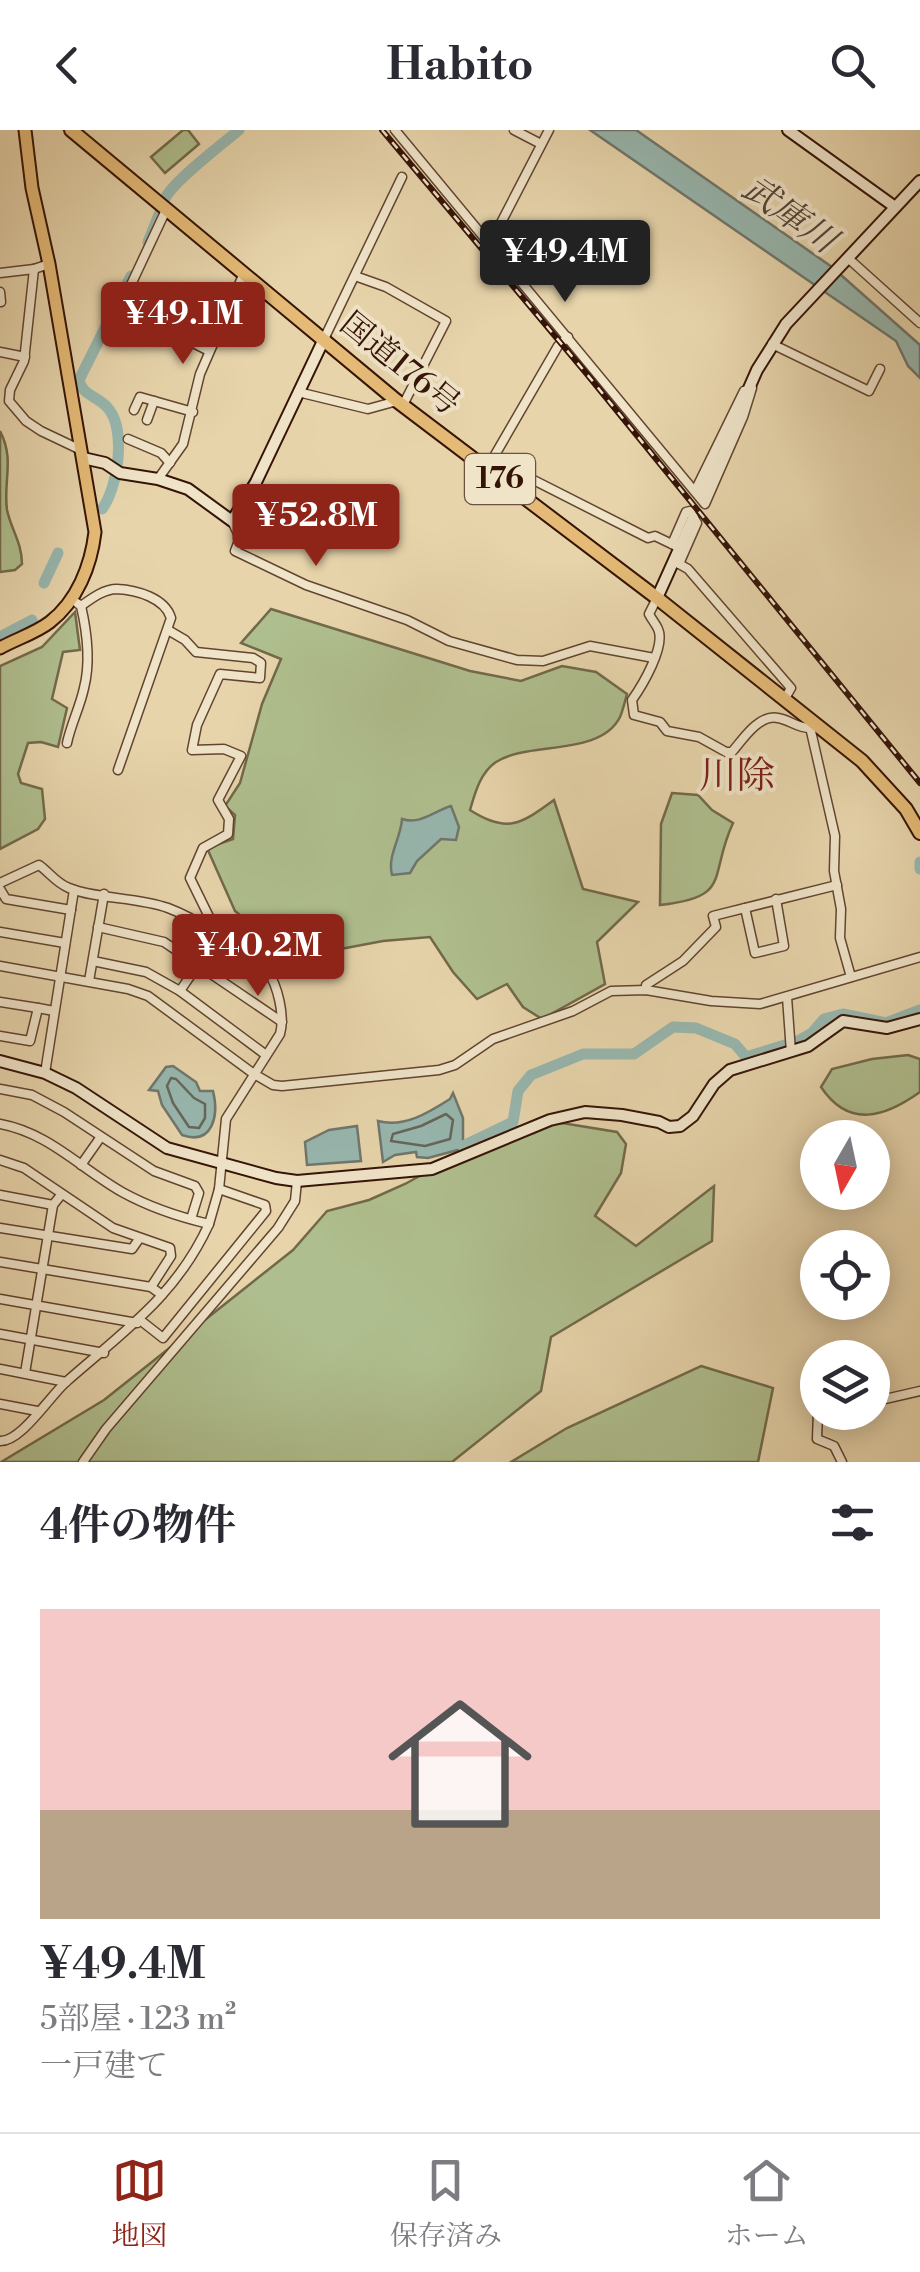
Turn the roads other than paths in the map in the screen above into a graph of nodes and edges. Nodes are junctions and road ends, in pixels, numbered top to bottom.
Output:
1 (24, 130) edge
2 (71, 130) edge
3 (395, 130) edge
4 (514, 130) edge
5 (549, 130) edge
6 (788, 130) edge
7 (541, 144) junction
8 (402, 178) dead end
9 (920, 181) edge
10 (895, 207) junction
11 (166, 208) junction
12 (490, 244) junction
13 (849, 259) junction
14 (49, 264) junction
15 (34, 269) junction
16 (0, 273) edge
17 (244, 273) junction
18 (355, 276) junction
19 (0, 292) edge
20 (0, 302) edge
21 (920, 323) edge
22 (568, 338) junction
23 (324, 339) junction
24 (772, 344) junction
25 (209, 351) junction
26 (0, 352) edge
27 (25, 357) junction
28 (880, 369) dead end
29 (298, 392) junction
30 (154, 401) junction
31 (400, 403) junction
32 (134, 410) dead end
33 (193, 412) junction
34 (147, 420) dead end
35 (128, 439) dead end
36 (82, 454) junction
37 (170, 463) junction
38 (489, 463) junction
39 (158, 479) junction
40 (701, 497) joint
41 (693, 518) dead end
42 (232, 521) junction
43 (676, 546) junction
44 (676, 562) junction
45 (657, 598) junction
46 (76, 603) junction
47 (168, 630) junction
48 (0, 648) edge
49 (654, 658) junction
50 (784, 700) junction
51 (811, 725) junction
52 (67, 743) dead end
53 (118, 770) dead end
54 (920, 833) edge
55 (837, 885) junction
56 (0, 886) edge
57 (74, 890) junction
58 (104, 894) junction
59 (776, 900) junction
60 (745, 908) junction
61 (71, 910) junction
62 (98, 927) junction
63 (0, 932) edge
64 (218, 936) junction
65 (65, 943) junction
66 (920, 957) edge
67 (92, 961) junction
68 (198, 962) junction
69 (0, 966) edge
70 (60, 976) junction
71 (851, 977) junction
72 (89, 982) junction
73 (646, 990) junction
74 (180, 991) junction
75 (787, 997) junction
76 (0, 1002) edge
77 (38, 1008) junction
78 (54, 1011) junction
79 (920, 1019) edge
80 (283, 1023) junction
81 (0, 1036) edge
82 (791, 1047) junction
83 (266, 1055) junction
84 (0, 1061) edge
85 (44, 1073) junction
86 (254, 1074) junction
87 (0, 1090) edge
88 (0, 1124) edge
89 (100, 1138) junction
90 (0, 1160) edge
91 (220, 1162) junction
92 (80, 1164) junction
93 (297, 1180) junction
94 (219, 1190) junction
95 (0, 1195) edge
96 (61, 1195) junction
97 (53, 1205) junction
98 (191, 1220) junction
99 (209, 1224) junction
100 (0, 1228) edge
101 (48, 1236) junction
102 (139, 1239) junction
103 (0, 1262) edge
104 (42, 1269) junction
105 (150, 1287) junction
106 (162, 1295) junction
107 (0, 1299) edge
108 (36, 1305) junction
109 (138, 1322) junction
110 (0, 1334) edge
111 (30, 1339) junction
112 (104, 1353) junction
113 (0, 1368) edge
114 (24, 1373) junction
115 (66, 1382) junction
116 (920, 1391) edge
117 (890, 1398) edge
118 (0, 1404) edge
119 (37, 1411) junction
120 (817, 1430) edge
121 (0, 1442) edge
122 (84, 1462) edge
123 (842, 1462) edge

1 - 14 main road
2 - 11 highway, 国道176号 / 176
3 - 12 street
4 - 7 street
5 - 7 street
6 - 10 street
7 - 12 street
8 - 18 street
9 - 10 street
10 - 13 street
11 - 17 highway, 国道176号 / 176
11 - 25 street
12 - 22 street
13 - 21 street
13 - 24 street
14 - 15 street
14 - 36 main road
15 - 16 street
15 - 27 street
17 - 23 highway, 国道176号 / 176
17 - 25 street
18 - 23 street
18 - 31 street
19 - 20 street
22 - 38 street
22 - 40 street
23 - 29 street
23 - 31 highway, 国道176号 / 176
24 - 28 street
24 - 40 street
25 - 33 street
26 - 27 street
27 - 36 street
29 - 31 street
29 - 42 street
30 - 32 street
30 - 33 street
30 - 34 street
31 - 38 highway, 国道176号 / 176
33 - 37 street
35 - 37 street
36 - 39 street
36 - 46 main road
37 - 39 street
38 - 43 street
38 - 45 highway, 国道176号 / 176
39 - 42 street
41 - 43 street
42 - 49 street
43 - 44 street
43 - 44 street
44 - 45 street
44 - 50 street
45 - 49 street
45 - 50 highway, 国道176号 / 176
46 - 47 street
46 - 48 main road
46 - 52 street
47 - 53 street
47 - 64 street
49 - 51 street
50 - 51 highway, 国道176号 / 176
51 - 54 highway, 国道176号 / 176
51 - 55 street
55 - 59 street
55 - 71 street
56 - 57 street
56 - 61 street
57 - 58 street
57 - 61 street
58 - 62 street
58 - 64 street
59 - 60 street
59 - 60 street
60 - 73 street
61 - 65 street
62 - 67 street
62 - 68 street
63 - 65 street
64 - 68 street
64 - 80 street
65 - 70 street
66 - 71 street
67 - 72 street
67 - 74 street
68 - 74 street
68 - 80 street
69 - 70 street
70 - 72 street
70 - 78 street
71 - 75 street
72 - 86 street
73 - 75 street
73 - 86 street
74 - 83 street
75 - 82 street
76 - 77 street
77 - 78 street
77 - 81 street
78 - 85 street
79 - 82 street
80 - 83 street
82 - 93 street
83 - 86 street
84 - 85 street
85 - 91 street
86 - 91 street
87 - 89 street
88 - 92 street
89 - 92 street
89 - 98 street
90 - 96 street
91 - 93 street
91 - 94 street
92 - 98 street
93 - 122 street
94 - 99 street
94 - 109 street
95 - 97 street
96 - 97 street
96 - 102 street
97 - 101 street
98 - 99 street
99 - 106 street
100 - 101 street
101 - 102 street
101 - 104 street
102 - 105 street
103 - 104 street
104 - 105 street
104 - 108 street
105 - 106 street
106 - 109 street
107 - 108 street
108 - 109 street
108 - 111 street
109 - 112 street
110 - 111 street
111 - 112 street
111 - 114 street
112 - 115 street
113 - 114 street
114 - 115 street
115 - 119 street
116 - 117 street
118 - 119 street
119 - 121 street
120 - 123 street

